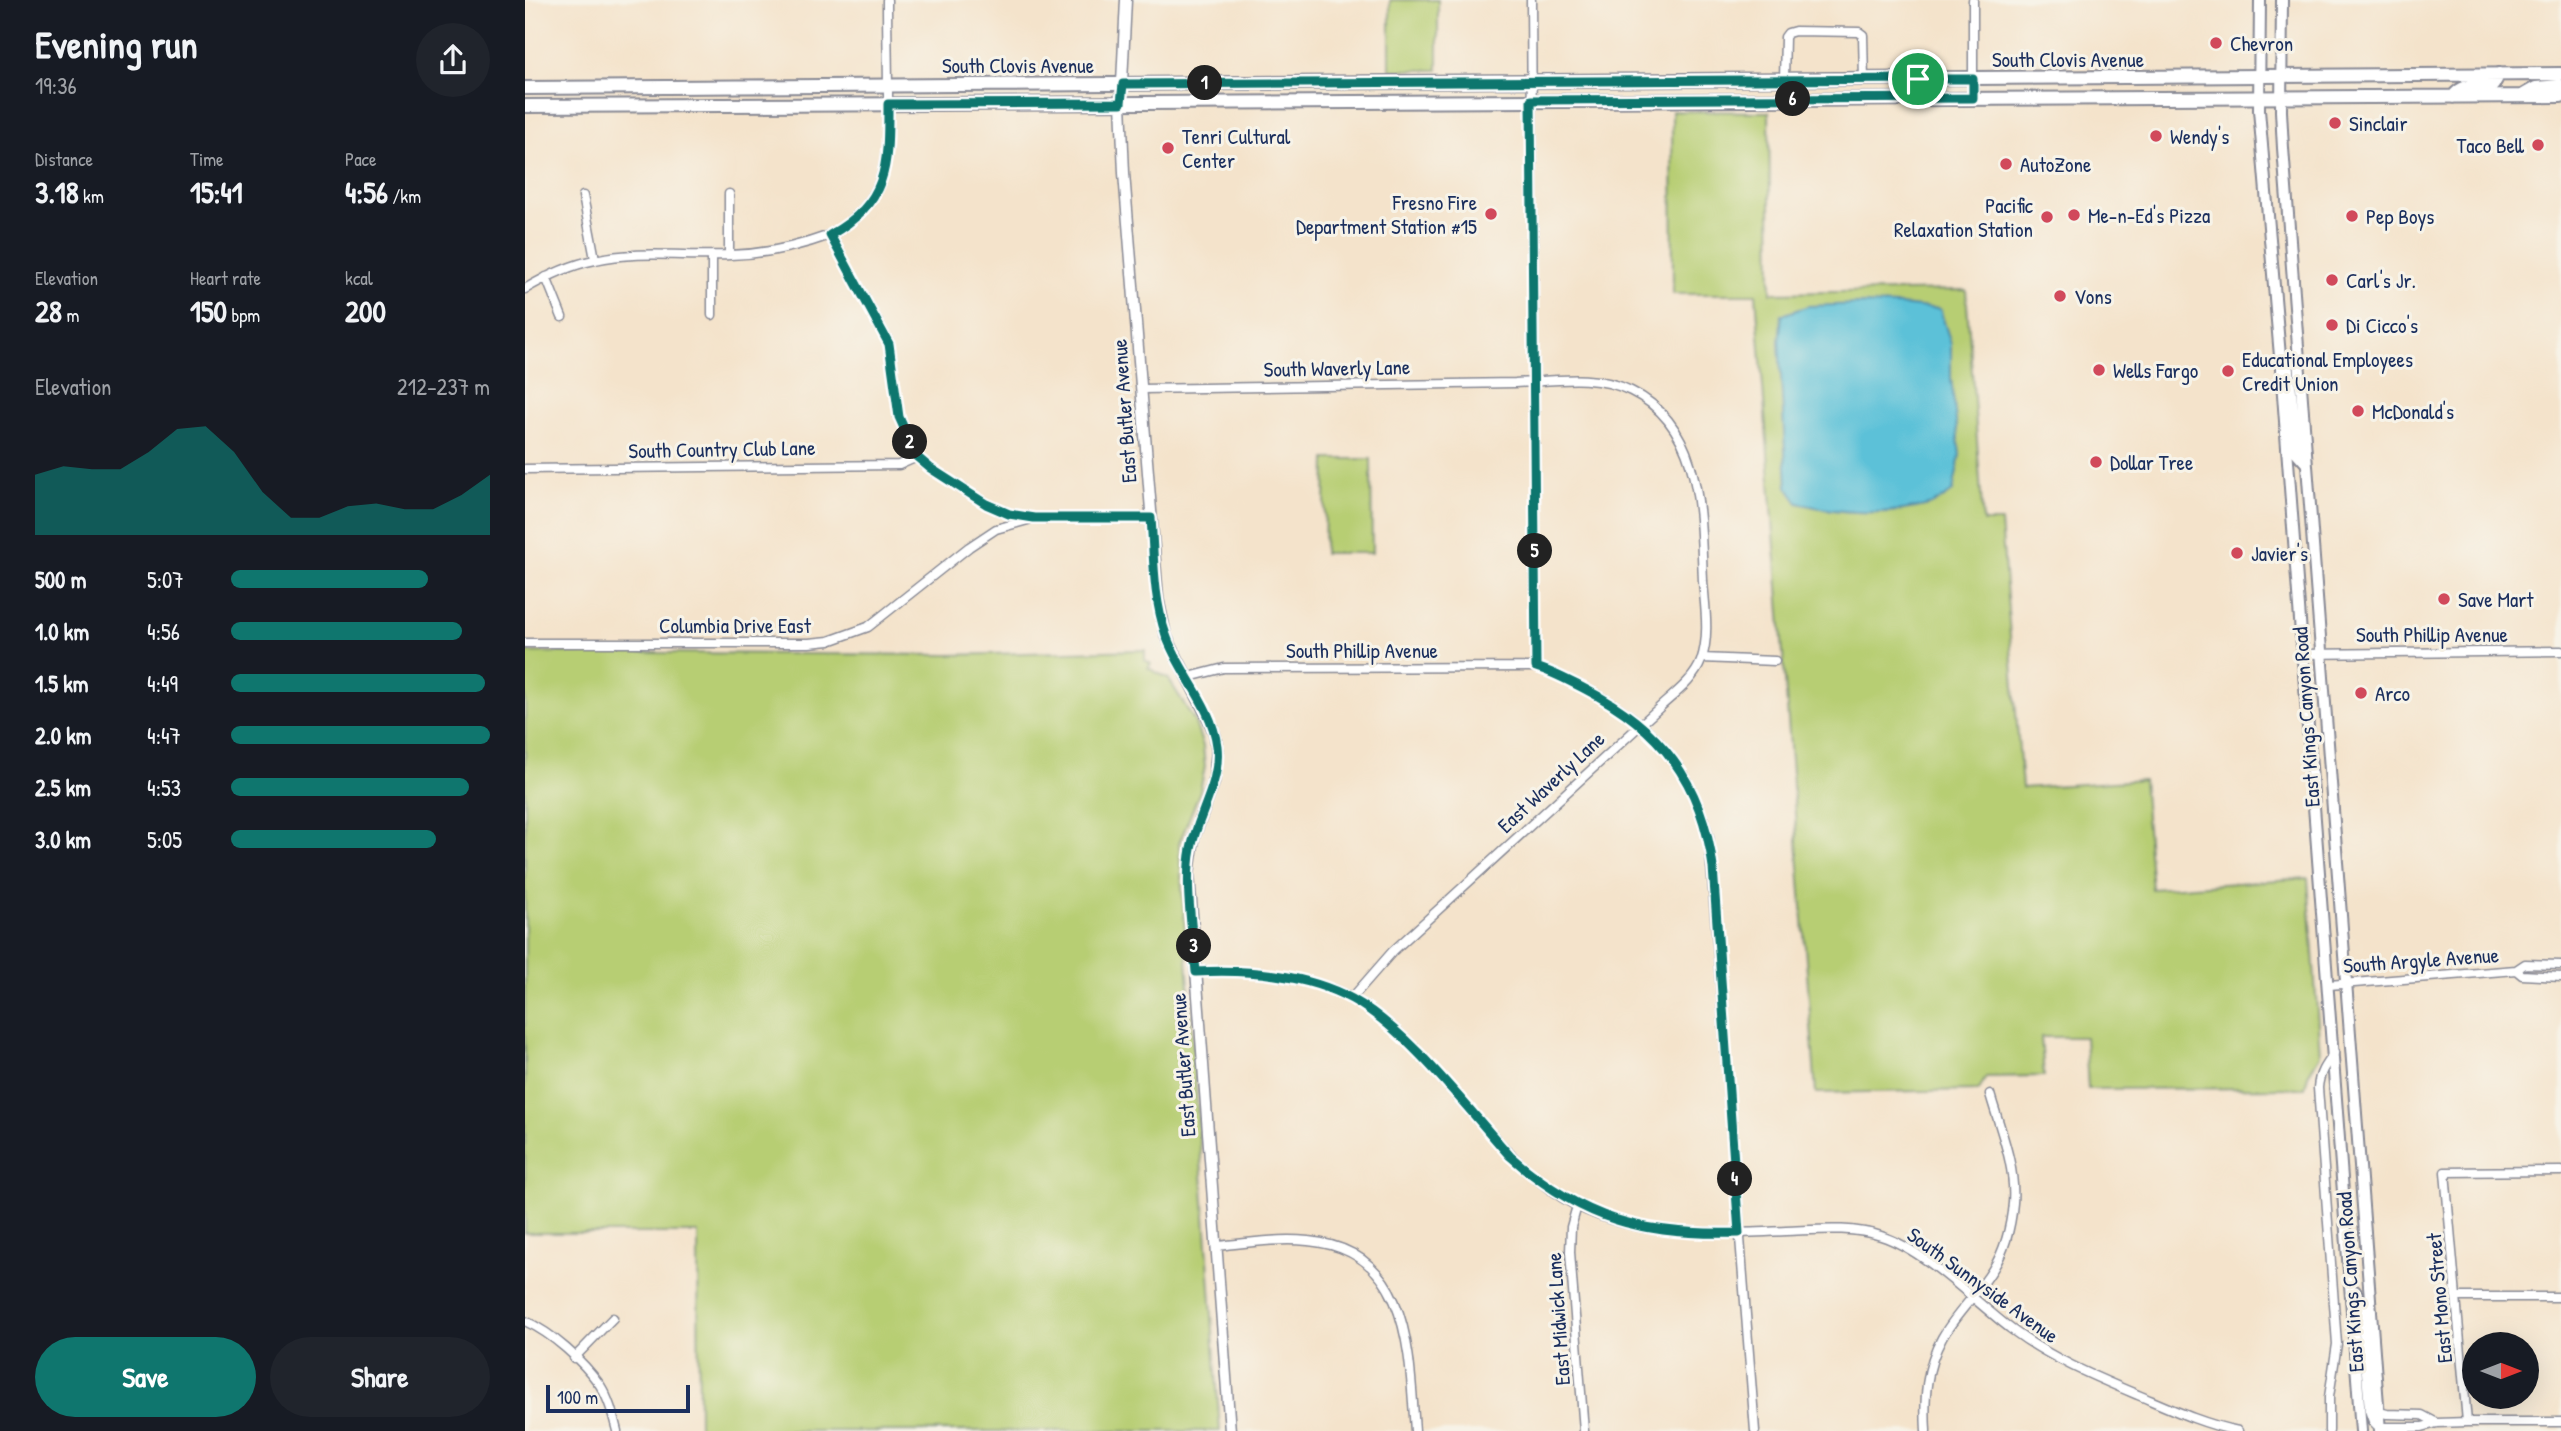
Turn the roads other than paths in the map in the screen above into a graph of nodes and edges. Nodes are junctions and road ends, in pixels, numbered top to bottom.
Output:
1 (887, 0) edge
2 (1126, 0) edge
3 (1531, 0) edge
4 (1973, 0) edge
5 (2260, 0) edge
6 (2282, 0) edge
7 (2499, 74) junction
8 (2561, 74) edge
9 (2280, 75) junction
10 (2259, 76) junction
11 (1973, 79) junction
12 (1784, 80) junction
13 (1864, 80) junction
14 (1531, 81) junction
15 (1123, 84) junction
16 (888, 85) junction
17 (2561, 86) edge
18 (525, 88) edge
19 (2561, 96) edge
20 (2259, 97) junction
21 (2452, 97) junction
22 (2519, 97) junction
23 (1973, 98) junction
24 (2281, 98) junction
25 (1531, 100) junction
26 (1121, 103) junction
27 (888, 104) junction
28 (525, 106) edge
29 (729, 194) dead end
30 (583, 196) dead end
31 (830, 235) junction
32 (729, 255) junction
33 (712, 256) junction
34 (595, 260) junction
35 (546, 277) junction
36 (525, 289) edge
37 (712, 315) dead end
38 (562, 317) dead end
39 (2280, 354) junction
40 (1534, 380) junction
41 (1142, 389) junction
42 (917, 457) junction
43 (2306, 463) junction
44 (525, 469) edge
45 (1034, 518) junction
46 (1151, 518) junction
47 (525, 643) edge
48 (2561, 650) edge
49 (2320, 652) junction
50 (2303, 654) junction
51 (1702, 657) junction
52 (1775, 661) dead end
53 (1536, 667) junction
54 (1189, 677) junction
55 (1640, 723) junction
56 (2561, 965) edge
57 (2516, 970) junction
58 (1196, 972) junction
59 (2561, 977) edge
60 (2346, 983) junction
61 (2329, 985) junction
62 (1352, 999) junction
63 (2334, 1053) junction
64 (1990, 1094) dead end
65 (2561, 1171) edge
66 (1577, 1206) junction
67 (1739, 1233) junction
68 (1217, 1245) junction
69 (2351, 1281) junction
70 (1972, 1297) junction
71 (2456, 1297) junction
72 (2561, 1297) edge
73 (613, 1318) dead end
74 (525, 1321) edge
75 (574, 1358) junction
76 (2379, 1412) junction
77 (2467, 1422) junction
78 (2561, 1422) edge
79 (2437, 1423) junction
80 (2380, 1429) edge
81 (617, 1431) edge
82 (1230, 1431) edge
83 (1415, 1431) edge
84 (1584, 1431) edge
85 (1755, 1431) edge
86 (1926, 1431) edge
87 (2238, 1431) edge
88 (2329, 1431) edge
89 (2361, 1431) edge

1 - 16 street
2 - 15 street, East Butler Avenue
3 - 14 street
4 - 11 street
5 - 10 main road, East Kings Canyon Road
6 - 9 main road, East Kings Canyon Road
7 - 8 main road, South Clovis Avenue
7 - 9 main road, South Clovis Avenue
7 - 21 main road
9 - 10 main road, South Clovis Avenue
9 - 24 main road, East Kings Canyon Road
10 - 11 main road, South Clovis Avenue
10 - 20 main road, East Kings Canyon Road
11 - 13 main road, South Clovis Avenue
11 - 23 street
12 - 13 main road, South Clovis Avenue
12 - 13 street
12 - 14 main road, South Clovis Avenue
14 - 15 main road, South Clovis Avenue
14 - 25 street
15 - 16 main road, South Clovis Avenue
15 - 26 street, East Butler Avenue
16 - 18 main road, South Clovis Avenue
16 - 27 street
17 - 22 main road
19 - 22 main road, South Clovis Avenue
20 - 23 main road, South Clovis Avenue
20 - 24 main road, South Clovis Avenue
20 - 39 main road, East Kings Canyon Road
21 - 22 main road, South Clovis Avenue
21 - 24 main road, South Clovis Avenue
23 - 25 main road, South Clovis Avenue
24 - 43 main road, East Kings Canyon Road
25 - 26 main road, South Clovis Avenue
25 - 40 street
26 - 27 main road, South Clovis Avenue
26 - 41 street, East Butler Avenue
27 - 28 main road, South Clovis Avenue
27 - 31 street
29 - 32 street
30 - 34 street
31 - 32 street
31 - 42 street
32 - 33 street
33 - 34 street
33 - 37 street
34 - 35 street
35 - 36 street
35 - 38 street
39 - 43 main road
39 - 50 main road, East Kings Canyon Road
40 - 41 street, South Waverly Lane
40 - 51 street, East Waverly Lane
40 - 53 street
41 - 46 street, East Butler Avenue
42 - 44 street, South Country Club Lane
42 - 45 street
43 - 49 main road, East Kings Canyon Road
45 - 46 street
45 - 47 street, Columbia Drive East
46 - 54 street, East Butler Avenue
48 - 49 street, South Phillip Avenue
49 - 50 street, South Phillip Avenue
49 - 60 main road, East Kings Canyon Road
50 - 61 main road, East Kings Canyon Road
51 - 52 street
51 - 55 street, East Waverly Lane
53 - 54 street, South Phillip Avenue
53 - 55 street
54 - 58 street, East Butler Avenue
55 - 62 street, East Waverly Lane
55 - 67 street
56 - 57 street, South Argyle Avenue
57 - 59 street, South Argyle Avenue
57 - 60 street, South Argyle Avenue
58 - 62 street, South Sunnyside Avenue
58 - 68 street, East Butler Avenue
60 - 61 street, South Argyle Avenue
60 - 76 main road, East Kings Canyon Road
61 - 63 main road, East Kings Canyon Road
62 - 66 street, South Sunnyside Avenue
63 - 69 main road, East Kings Canyon Road
63 - 88 street, East Kings Canyon Road
64 - 70 street
65 - 71 street, East Mono Street
66 - 67 street, South Sunnyside Avenue
66 - 84 street, East Midwick Lane
67 - 70 street, South Sunnyside Avenue
67 - 85 street
68 - 82 street, East Butler Avenue
68 - 83 street
69 - 80 main road
69 - 89 main road, East Kings Canyon Road
70 - 86 street
70 - 87 street, South Sunnyside Avenue
71 - 72 street
71 - 77 street, East Mono Street
73 - 75 street
74 - 75 street
75 - 81 street
76 - 79 street
76 - 80 main road, East Kings Canyon Road
77 - 78 street
77 - 79 street
79 - 80 street

